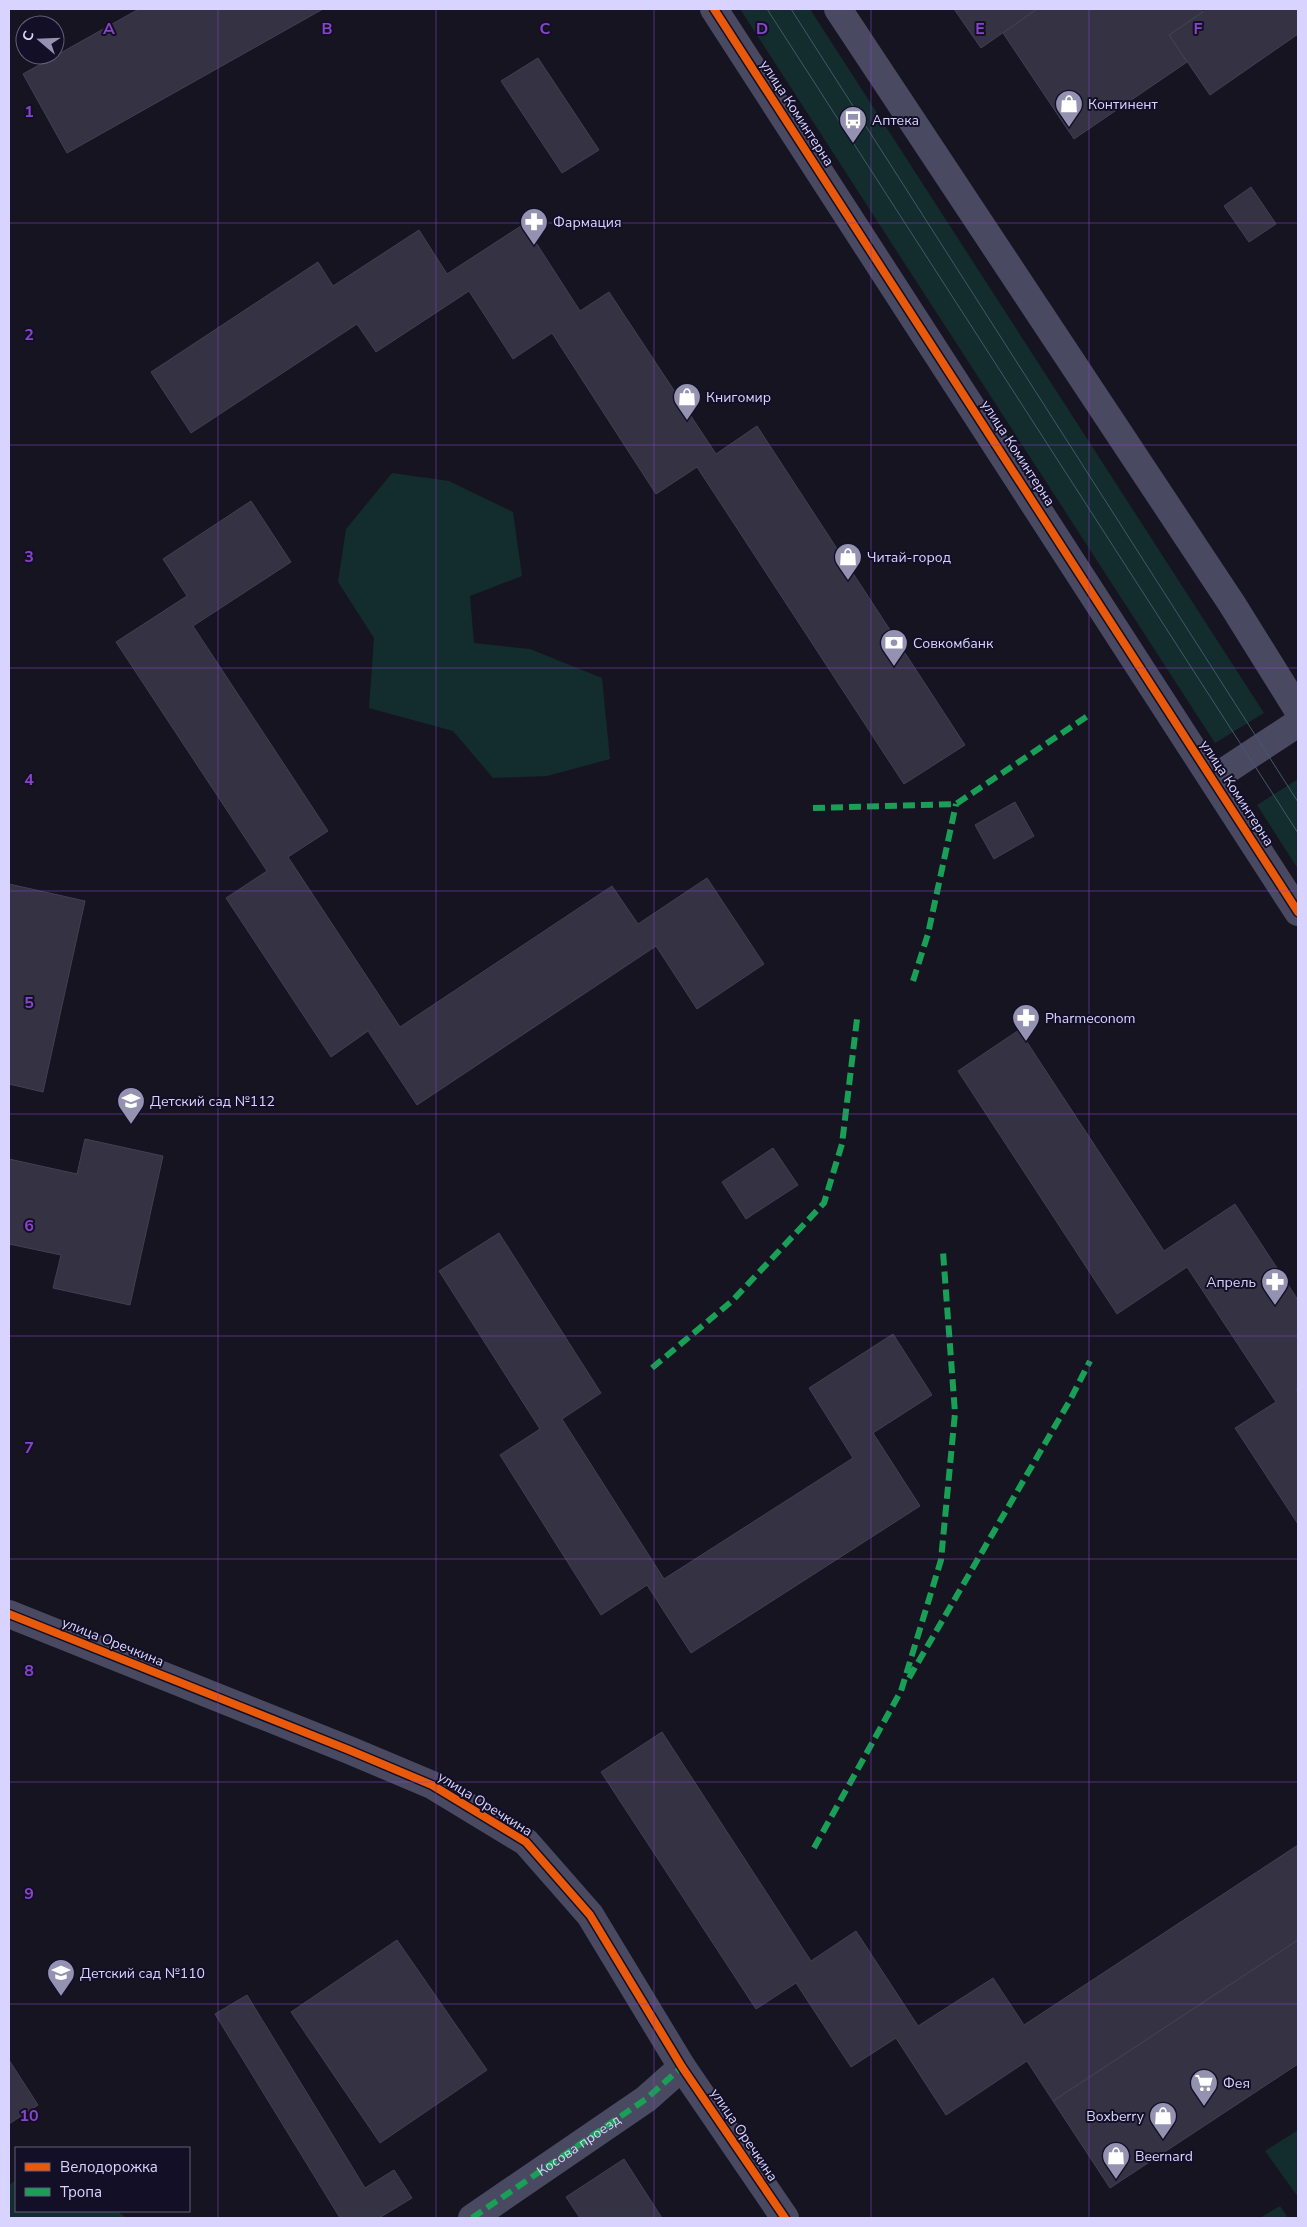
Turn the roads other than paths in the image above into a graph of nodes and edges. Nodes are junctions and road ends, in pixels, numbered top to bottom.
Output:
1 (714, 9) edge
2 (838, 9) edge
3 (1298, 710) edge
4 (1298, 723) edge
5 (1213, 779) junction
6 (1298, 912) edge
7 (9, 1614) edge
8 (682, 2067) junction
9 (472, 2218) edge
10 (785, 2218) edge

1 - 5 street, улица Коминтерна
2 - 3 street
4 - 5 street
5 - 6 street, улица Коминтерна
7 - 8 street, улица Оречкина
8 - 9 street, Косова проезд
8 - 10 street, улица Оречкина

